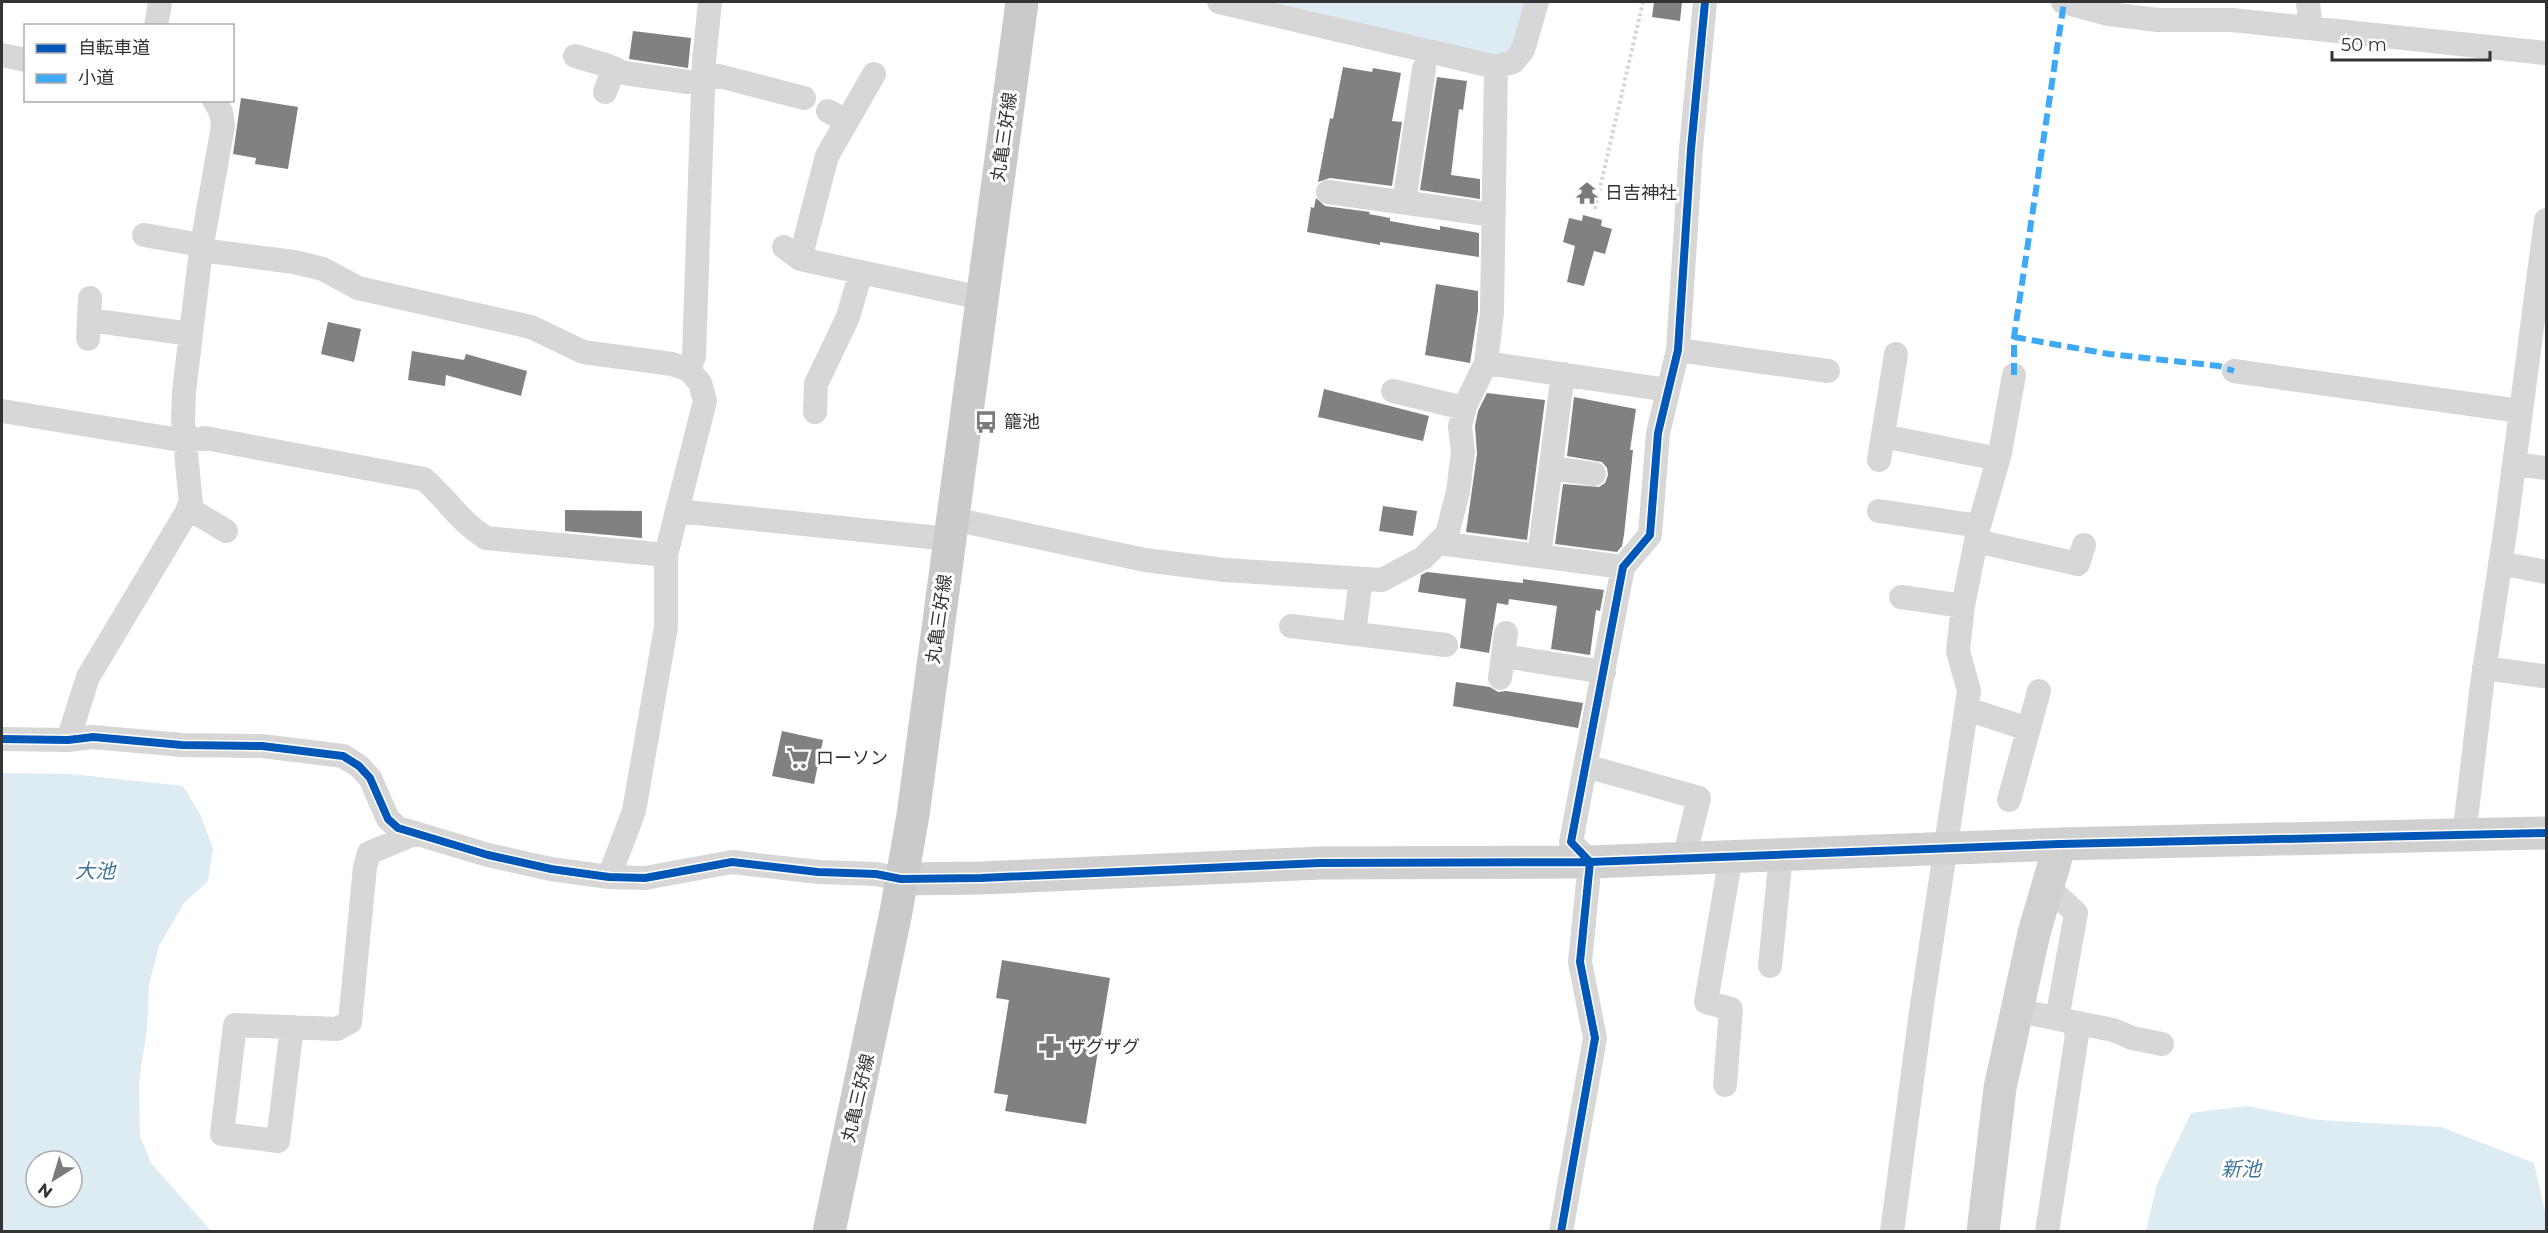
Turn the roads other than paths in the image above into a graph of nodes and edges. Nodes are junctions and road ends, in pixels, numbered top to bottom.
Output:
1 (160, 2) edge
2 (710, 2) edge
3 (1022, 2) edge
4 (1219, 2) edge
5 (1537, 2) edge
6 (1705, 2) edge
7 (2063, 2) edge
8 (2308, 2) edge
9 (2210, 11) edge
10 (156, 24) edge
11 (2311, 28) junction
12 (2547, 53) edge
13 (2, 55) edge
14 (575, 56) dead end
15 (24, 60) edge
16 (1496, 67) junction
17 (614, 68) junction
18 (1424, 69) dead end
19 (874, 74) dead end
20 (704, 79) junction
21 (605, 92) dead end
22 (804, 98) dead end
23 (215, 102) edge
24 (1328, 192) dead end
25 (1404, 202) junction
26 (1494, 215) junction
27 (2547, 220) edge
28 (144, 235) dead end
29 (202, 247) junction
30 (861, 272) junction
31 (982, 298) junction
32 (89, 319) dead end
33 (2540, 319) edge
34 (191, 334) junction
35 (1678, 350) junction
36 (1896, 354) dead end
37 (1486, 363) junction
38 (689, 370) junction
39 (2234, 370) dead end
40 (1828, 371) dead end
41 (1563, 374) junction
42 (2014, 375) dead end
43 (1668, 390) junction
44 (1393, 391) dead end
45 (1464, 408) junction
46 (2, 411) edge
47 (2520, 411) junction
48 (815, 412) dead end
49 (1883, 436) junction
50 (186, 441) junction
51 (1998, 459) junction
52 (1880, 460) dead end
53 (2514, 464) junction
54 (1551, 468) junction
55 (2547, 468) edge
56 (1594, 474) dead end
57 (188, 508) junction
58 (677, 511) junction
59 (1879, 511) dead end
60 (951, 529) junction
61 (226, 531) dead end
62 (1978, 534) junction
63 (1438, 543) junction
64 (2084, 545) dead end
65 (666, 555) junction
66 (1539, 556) junction
67 (2500, 563) junction
68 (1623, 567) junction
69 (2547, 572) edge
70 (1360, 579) junction
71 (1901, 597) dead end
72 (1963, 606) junction
73 (1291, 626) dead end
74 (1354, 633) junction
75 (1446, 645) dead end
76 (1503, 656) dead end
77 (2484, 668) junction
78 (1604, 672) junction
79 (2542, 676) dead end
80 (2039, 691) dead end
81 (1967, 709) junction
82 (2028, 729) junction
83 (2, 739) edge
84 (68, 740) junction
85 (1586, 766) junction
86 (2009, 800) dead end
87 (2547, 833) edge
88 (414, 834) junction
89 (2464, 836) junction
90 (2060, 844) junction
91 (1946, 848) junction
92 (1781, 854) junction
93 (1731, 856) junction
94 (1684, 858) junction
95 (1590, 862) junction
96 (609, 877) junction
97 (901, 879) junction
98 (2048, 886) junction
99 (1770, 966) dead end
100 (2016, 1010) junction
101 (2065, 1020) junction
102 (292, 1027) junction
103 (2162, 1044) dead end
104 (1725, 1084) dead end
105 (829, 1232) edge
106 (1561, 1232) edge
107 (1892, 1232) edge
108 (1983, 1232) edge
109 (2047, 1232) edge

1 - 10 street
2 - 20 street
3 - 31 main road, 丸亀三好線
4 - 16 street
5 - 16 street
6 - 35 street
7 - 9 street
8 - 11 street
9 - 11 street
11 - 12 street
13 - 15 street
14 - 17 street
16 - 26 street
17 - 20 street
17 - 21 street
18 - 25 street
19 - 30 street
20 - 22 street
20 - 38 street
23 - 29 street
24 - 25 street
25 - 26 street
26 - 37 street
27 - 33 street
28 - 29 street
29 - 34 street
29 - 38 street
30 - 31 street
30 - 48 street
31 - 60 main road, 丸亀三好線
32 - 34 street
33 - 47 street
34 - 50 street
35 - 40 street
35 - 43 street
36 - 49 street
37 - 41 street
37 - 45 street
38 - 58 street
39 - 47 street
41 - 43 street
41 - 54 street
42 - 51 street
43 - 68 street
44 - 45 street
45 - 63 street
46 - 50 street
47 - 53 street
49 - 51 street
49 - 52 street
50 - 57 street
50 - 65 street
51 - 62 street
53 - 55 street
53 - 67 street
54 - 56 street
54 - 66 street
57 - 61 street
57 - 84 street
58 - 60 street
58 - 65 street
59 - 62 street
60 - 70 street
60 - 97 main road, 丸亀三好線
62 - 64 street
62 - 72 street
63 - 66 street
63 - 70 street
65 - 96 street
66 - 68 street
67 - 69 street
67 - 77 street
68 - 78 street
70 - 74 street
71 - 72 street
72 - 81 street
73 - 74 street
74 - 75 street
76 - 78 street
77 - 79 street
77 - 89 street
78 - 85 street
80 - 82 street
81 - 82 street
81 - 91 street
82 - 86 street
83 - 84 street
84 - 88 street
85 - 94 street
85 - 95 street
87 - 89 street
88 - 96 street
88 - 102 street
89 - 90 street
90 - 91 street
90 - 98 street
91 - 92 street
91 - 107 street
92 - 93 street
92 - 99 street
93 - 94 street
93 - 104 street
94 - 95 street
95 - 97 street
95 - 106 street
96 - 97 street
97 - 105 main road, 丸亀三好線
98 - 100 street
98 - 101 street
100 - 101 street
100 - 108 street
101 - 103 street
101 - 109 street
102 - 102 street

